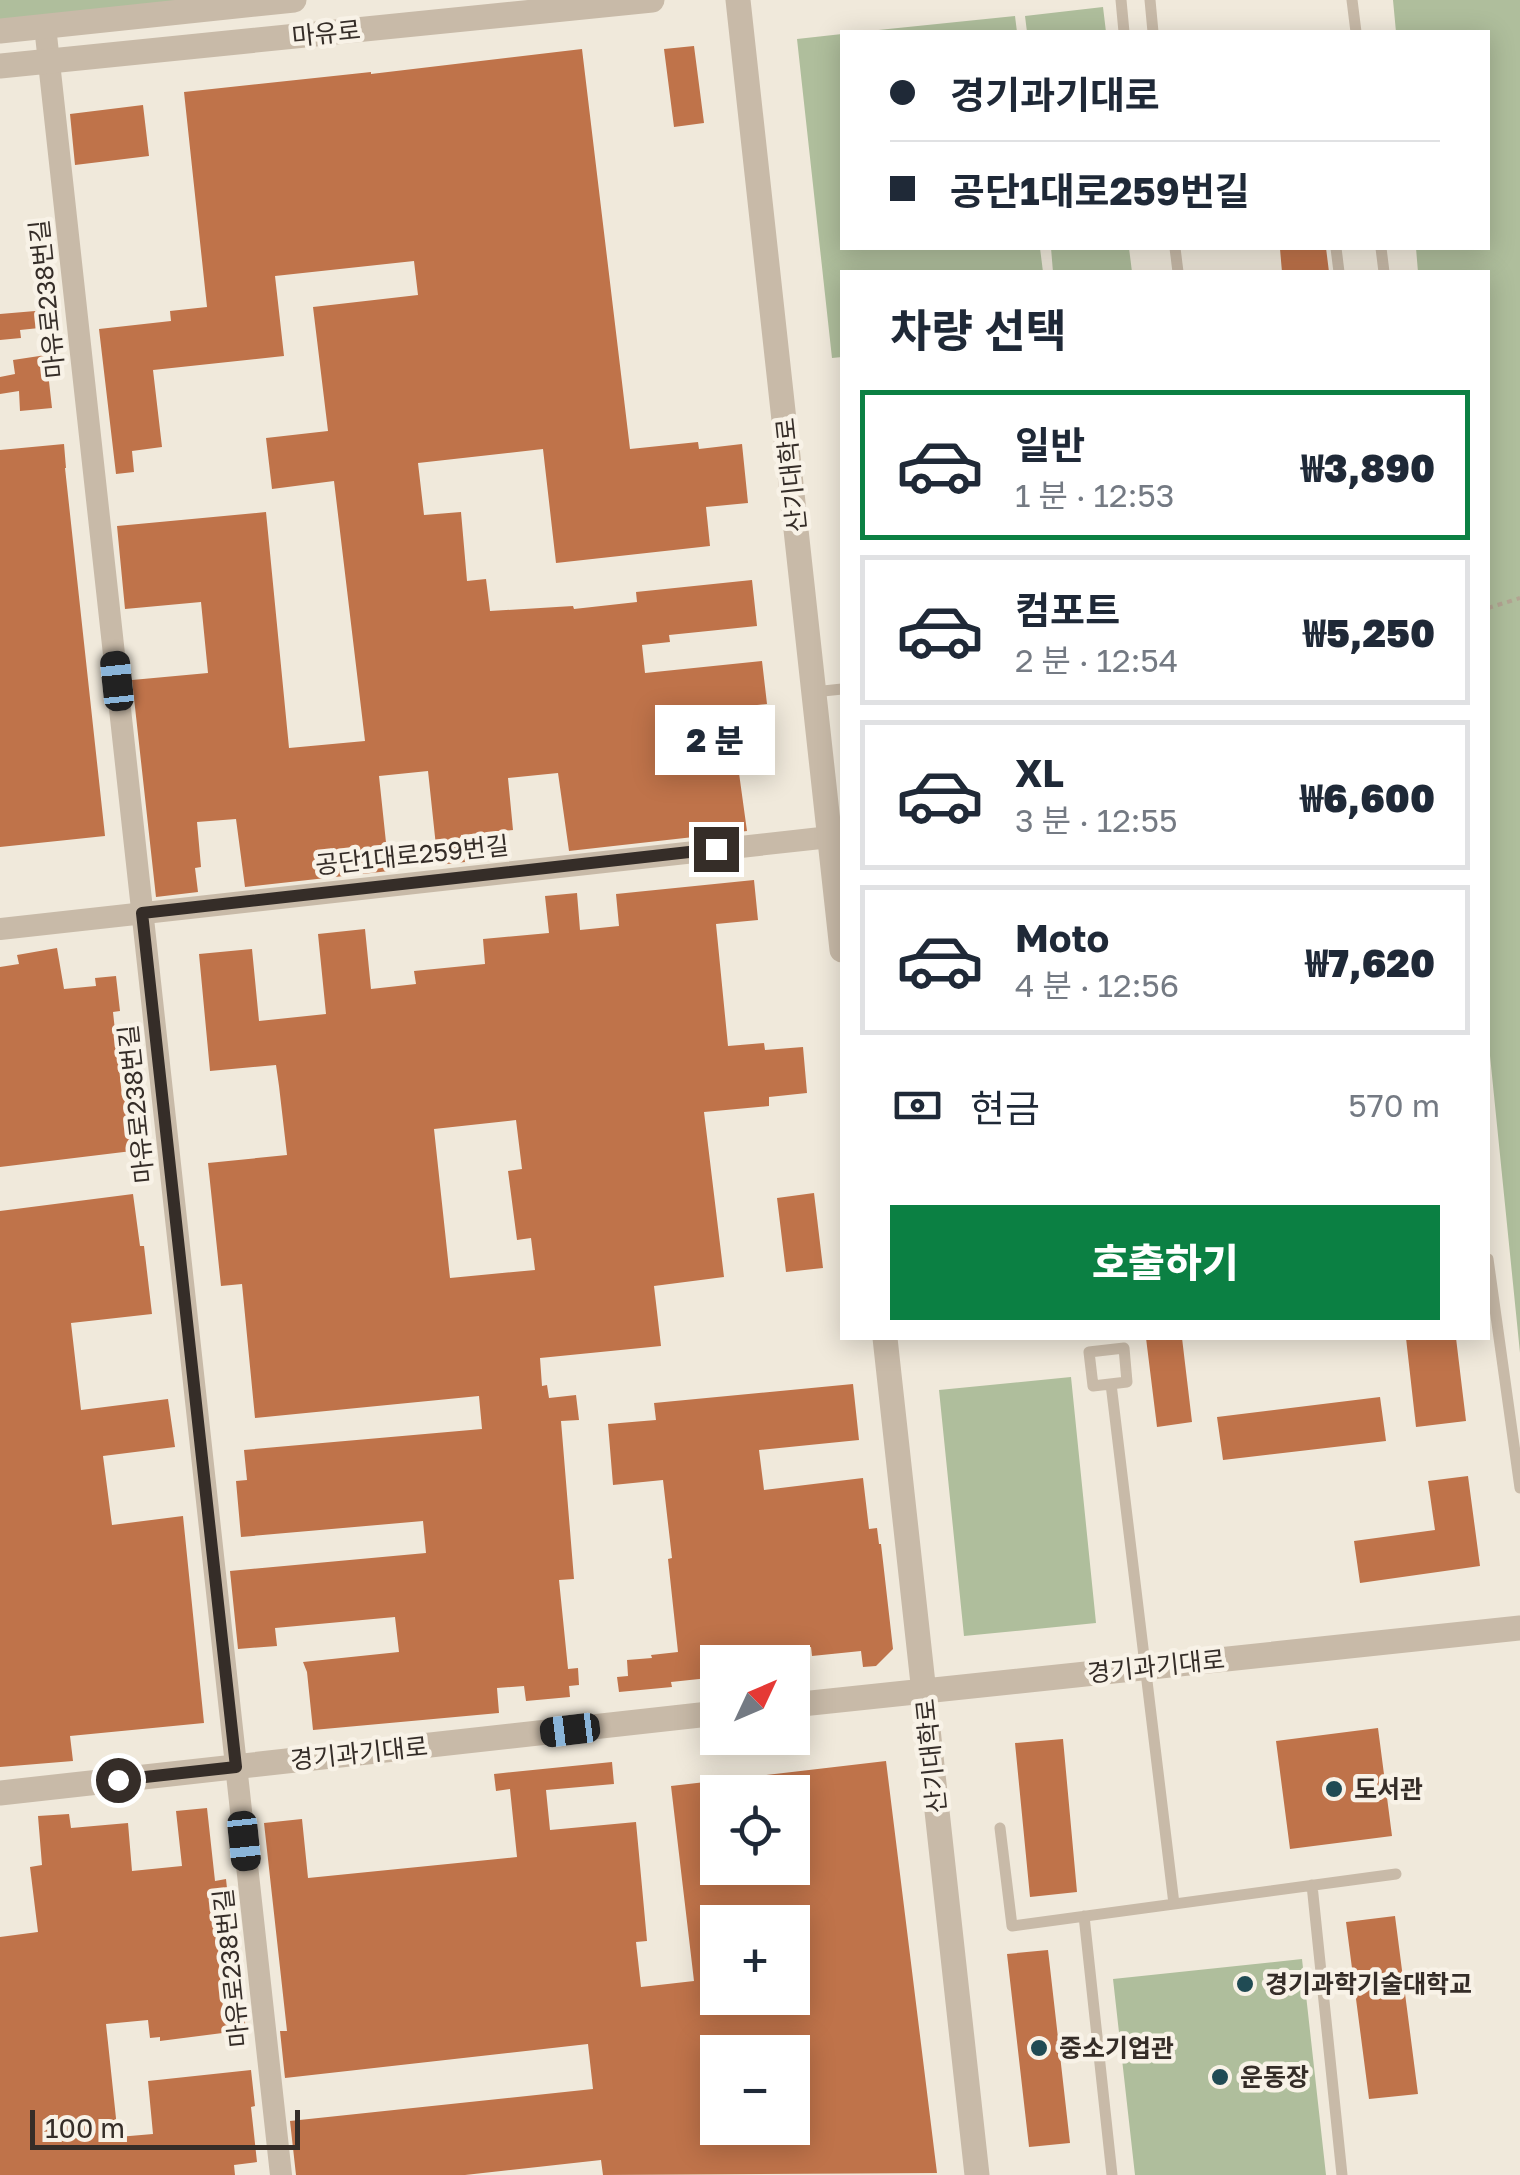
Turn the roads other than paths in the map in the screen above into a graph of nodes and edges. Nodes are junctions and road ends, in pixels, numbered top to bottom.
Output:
1 (294, 0) edge
2 (652, 0) edge
3 (738, 0) edge
4 (1121, 0) edge
5 (1150, 0) edge
6 (1352, 0) edge
7 (45, 26) junction
8 (1124, 30) edge
9 (1153, 30) edge
10 (1356, 30) edge
11 (0, 31) edge
12 (49, 62) junction
13 (0, 66) edge
14 (840, 689) edge
15 (814, 692) junction
16 (830, 836) junction
17 (142, 913) junction
18 (0, 929) edge
19 (840, 931) edge
20 (1490, 1272) edge
21 (885, 1340) edge
22 (1106, 1344) edge
23 (1111, 1384) junction
24 (1520, 1488) edge
25 (1520, 1628) edge
26 (1144, 1667) junction
27 (924, 1690) junction
28 (810, 1703) edge
29 (700, 1715) edge
30 (236, 1767) junction
31 (0, 1793) edge
32 (1000, 1828) dead end
33 (1396, 1874) dead end
34 (1312, 1886) junction
35 (1174, 1904) junction
36 (1084, 1916) junction
37 (281, 2175) edge
38 (977, 2175) edge
39 (1112, 2175) edge
40 (1342, 2175) edge

1 - 7 street, 마유로
2 - 12 street, 마유로
3 - 15 street, 산기대학로
4 - 8 lane
5 - 9 lane
6 - 10 lane
7 - 11 street, 마유로
7 - 12 street, 마유로238번길
12 - 13 street, 마유로
12 - 17 street, 마유로238번길
14 - 15 lane
15 - 16 street, 산기대학로
16 - 17 street, 공단1대로259번길
16 - 19 street, 산기대학로
17 - 18 street, 공단1대로259번길
17 - 30 street, 마유로238번길
20 - 24 lane
21 - 27 street, 산기대학로
22 - 23 lane
22 - 23 lane
23 - 26 lane
25 - 26 street, 경기과기대로
26 - 27 street, 경기과기대로
26 - 35 lane
27 - 28 street, 경기과기대로
27 - 38 street, 산기대학로
29 - 30 street, 경기과기대로
30 - 31 street, 경기과기대로
30 - 37 street, 마유로238번길
32 - 36 lane
33 - 34 lane
34 - 35 lane
34 - 40 lane
35 - 36 lane
36 - 39 lane

